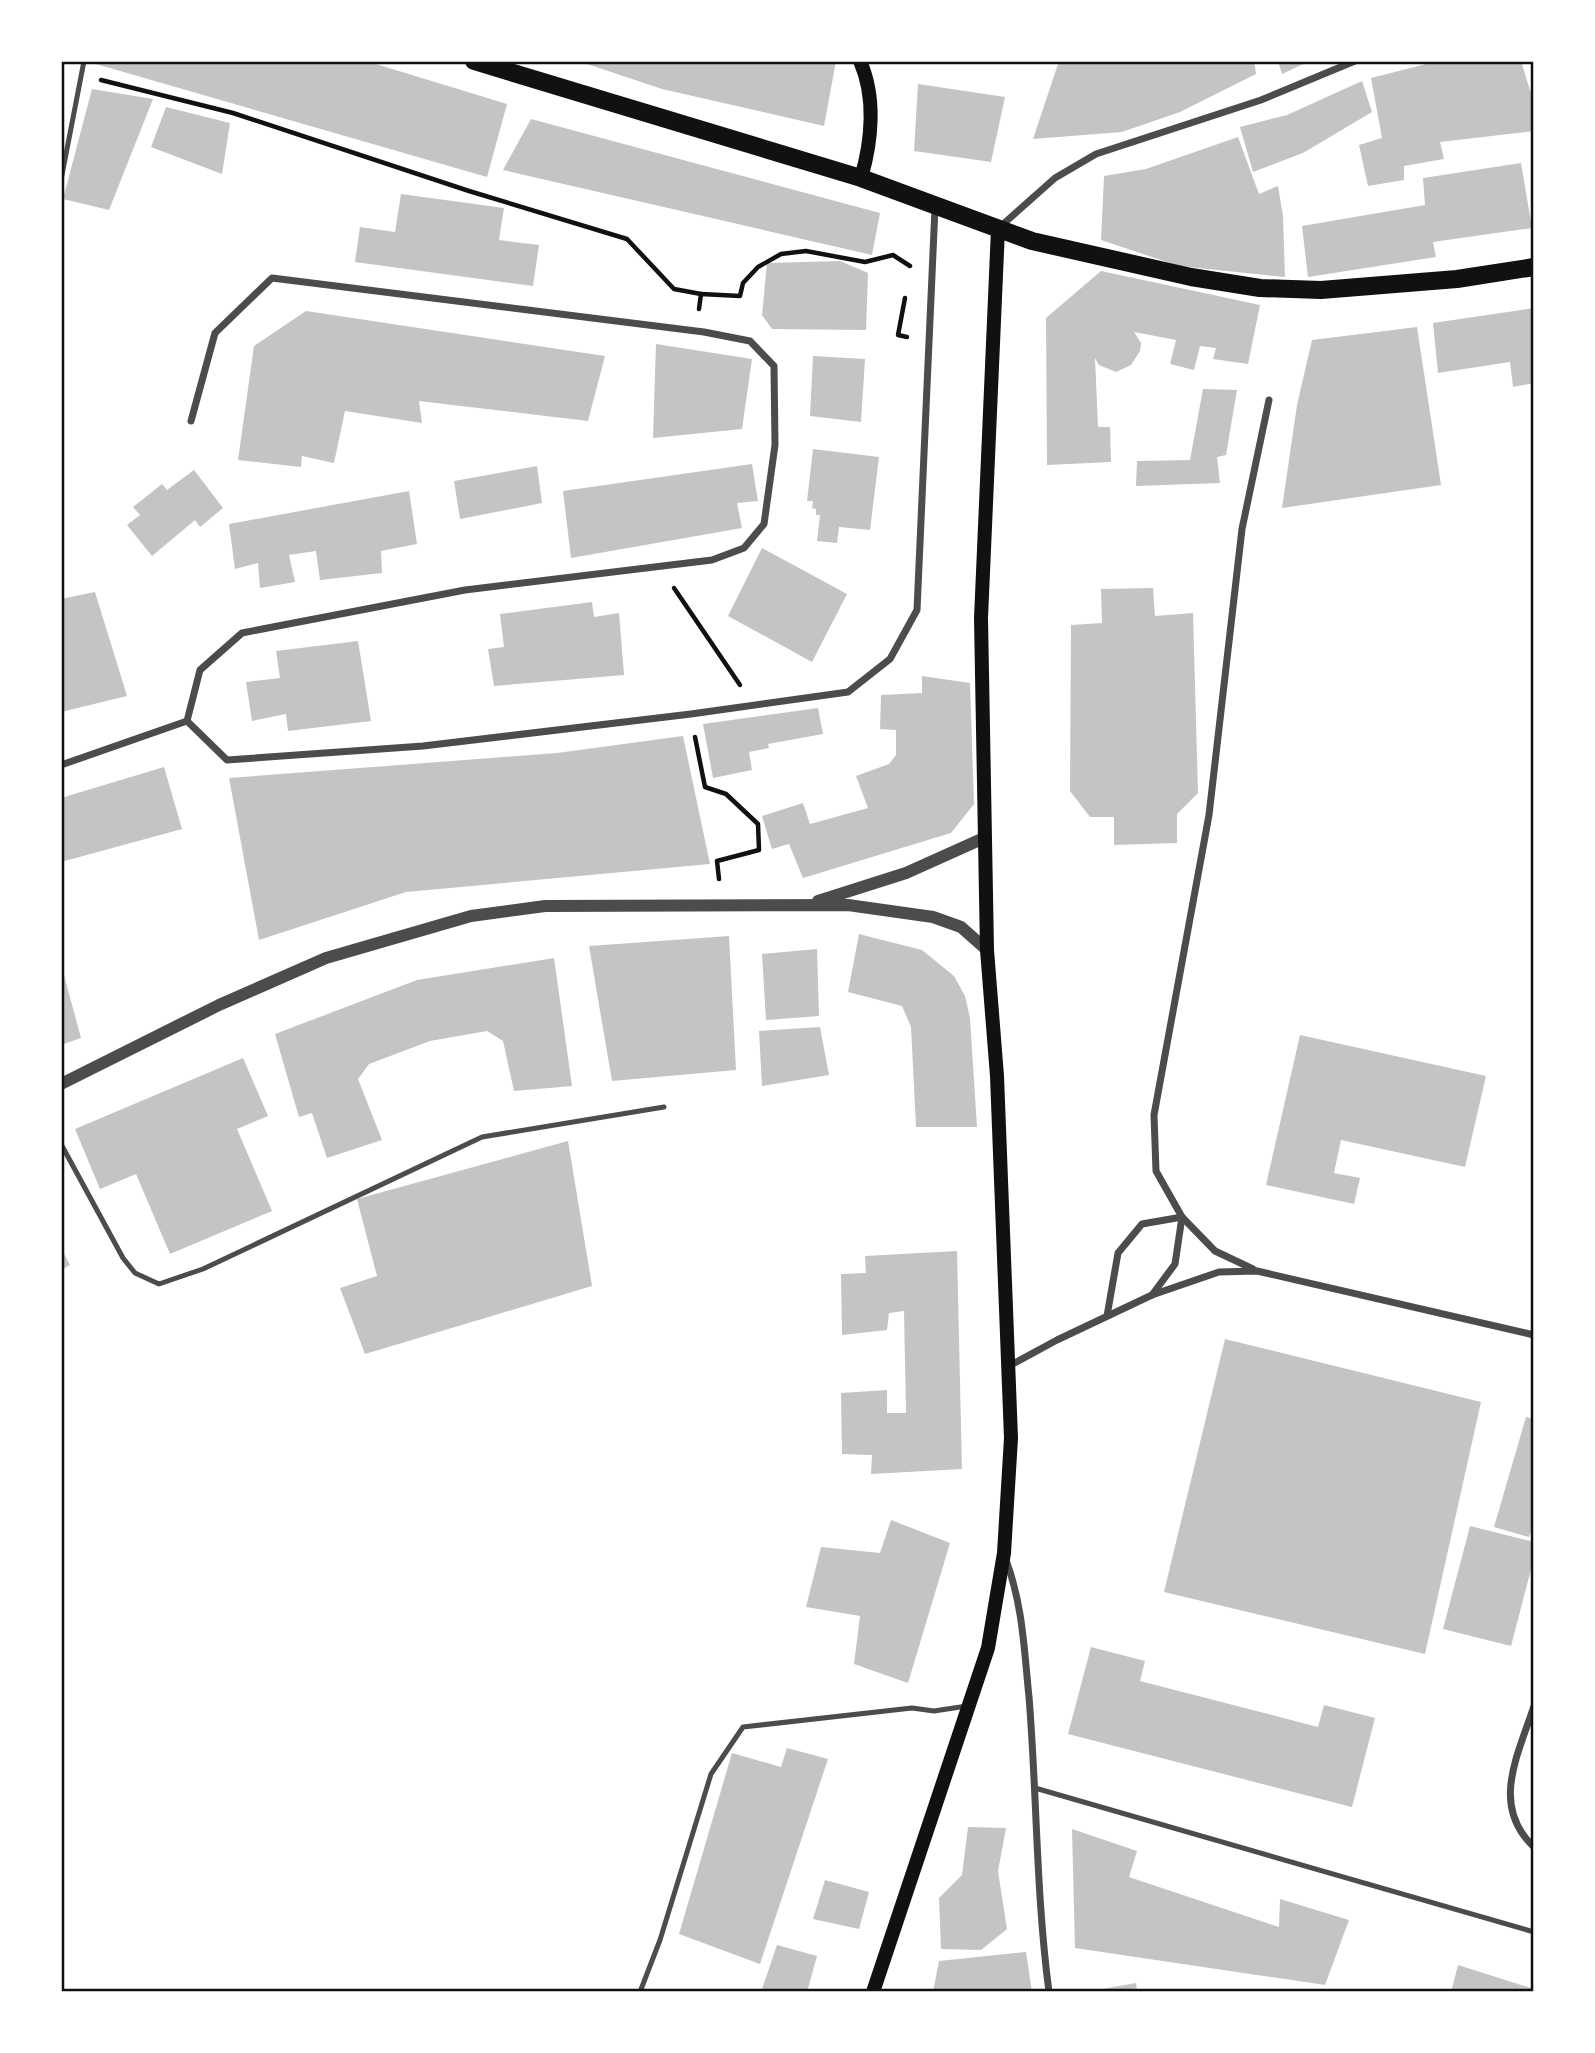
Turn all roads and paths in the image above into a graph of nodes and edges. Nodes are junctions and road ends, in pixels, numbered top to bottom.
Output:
1 (83, 61) edge
2 (474, 61) edge
3 (860, 61) edge
4 (1355, 61) edge
5 (81, 75) junction
6 (861, 178) junction
7 (61, 180) edge
8 (935, 205) junction
9 (998, 229) junction
10 (1534, 267) edge
11 (912, 268) dead end
12 (701, 294) junction
13 (906, 295) dead end
14 (696, 331) junction
15 (929, 342) junction
16 (1269, 400) dead end
17 (191, 421) dead end
18 (660, 567) junction
19 (754, 705) junction
20 (691, 714) junction
21 (187, 721) junction
22 (61, 765) edge
23 (985, 838) junction
24 (730, 879) dead end
25 (805, 906) junction
26 (987, 950) junction
27 (61, 1084) edge
28 (664, 1107) dead end
29 (61, 1144) edge
30 (1182, 1217) junction
31 (1257, 1271) junction
32 (1152, 1295) junction
33 (1107, 1316) junction
34 (1534, 1335) edge
35 (1008, 1367) junction
36 (1004, 1553) junction
37 (969, 1706) junction
38 (1534, 1706) edge
39 (1035, 1788) junction
40 (1534, 1847) edge
41 (1534, 1932) edge
42 (640, 1992) edge
43 (873, 1992) edge
44 (1049, 1992) edge

1 - 5 lane
2 - 6 main road
3 - 6 main road
4 - 9 street
5 - 7 lane
5 - 12 path
6 - 8 main road
8 - 9 main road
8 - 15 street
9 - 10 main road
9 - 23 main road
11 - 12 path
12 - 14 path
13 - 15 path
14 - 17 street
14 - 18 street
15 - 19 street
16 - 30 street
18 - 19 path
18 - 21 street
19 - 20 street
20 - 21 street
20 - 24 path
21 - 22 street
23 - 25 street
23 - 26 main road
25 - 26 street
25 - 27 street
26 - 35 main road
28 - 29 lane
30 - 31 street
30 - 32 street
30 - 33 street
31 - 32 street
31 - 34 street
32 - 33 street
33 - 35 street
35 - 36 main road
36 - 37 main road
36 - 39 street
37 - 42 lane
37 - 43 main road
38 - 40 street
39 - 41 lane
39 - 44 street

